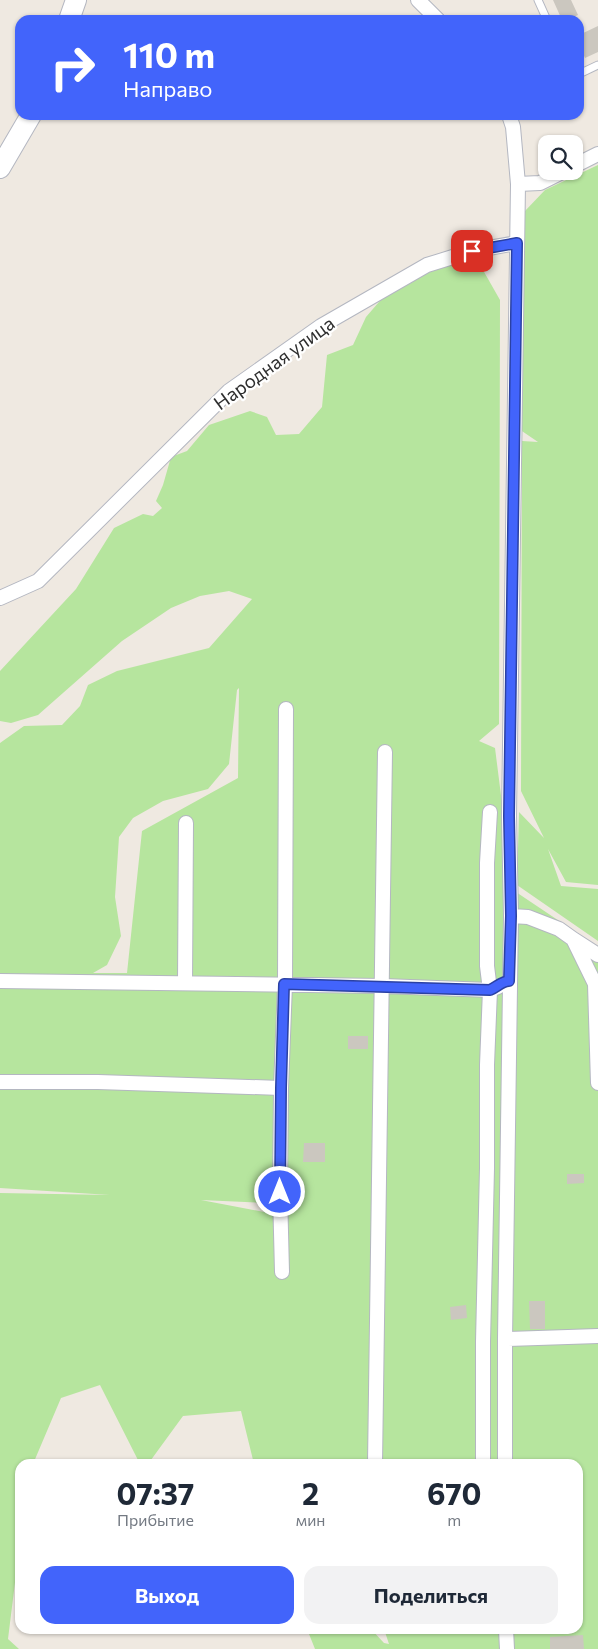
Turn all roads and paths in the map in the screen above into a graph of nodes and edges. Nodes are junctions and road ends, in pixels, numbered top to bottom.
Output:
1 (76, 0) edge
2 (418, 0) edge
3 (538, 0) edge
4 (71, 15) edge
5 (433, 15) edge
6 (545, 15) edge
7 (598, 65) edge
8 (584, 72) edge
9 (28, 120) edge
10 (511, 120) edge
11 (598, 154) edge
12 (583, 162) edge
13 (0, 168) edge
14 (546, 180) edge
15 (518, 184) junction
16 (517, 243) junction
17 (0, 598) edge
18 (286, 709) dead end
19 (385, 752) dead end
20 (490, 812) dead end
21 (186, 823) dead end
22 (511, 916) junction
23 (574, 939) junction
24 (598, 955) edge
25 (0, 981) edge
26 (509, 981) junction
27 (185, 983) junction
28 (284, 984) junction
29 (383, 986) junction
30 (490, 990) junction
31 (0, 1082) edge
32 (598, 1082) edge
33 (281, 1088) junction
34 (282, 1272) dead end
35 (598, 1336) edge
36 (505, 1338) junction
37 (375, 1459) edge
38 (483, 1459) edge
39 (505, 1459) edge
40 (506, 1634) edge
41 (507, 1649) edge

1 - 4 main road
2 - 5 street
3 - 6 lane
7 - 8 lane
9 - 13 main road
10 - 15 street
11 - 12 street
14 - 15 street
15 - 16 street
16 - 17 street, Народная улица
16 - 22 street
18 - 28 street
19 - 29 street
20 - 30 street
21 - 27 street
22 - 23 street
22 - 26 street
23 - 24 street
23 - 32 street
25 - 27 street
26 - 30 street
26 - 36 street
27 - 28 street
28 - 29 street
28 - 33 street
29 - 30 street
29 - 37 street
30 - 38 street
31 - 33 street
33 - 34 street
35 - 36 street
36 - 39 street
40 - 41 street

